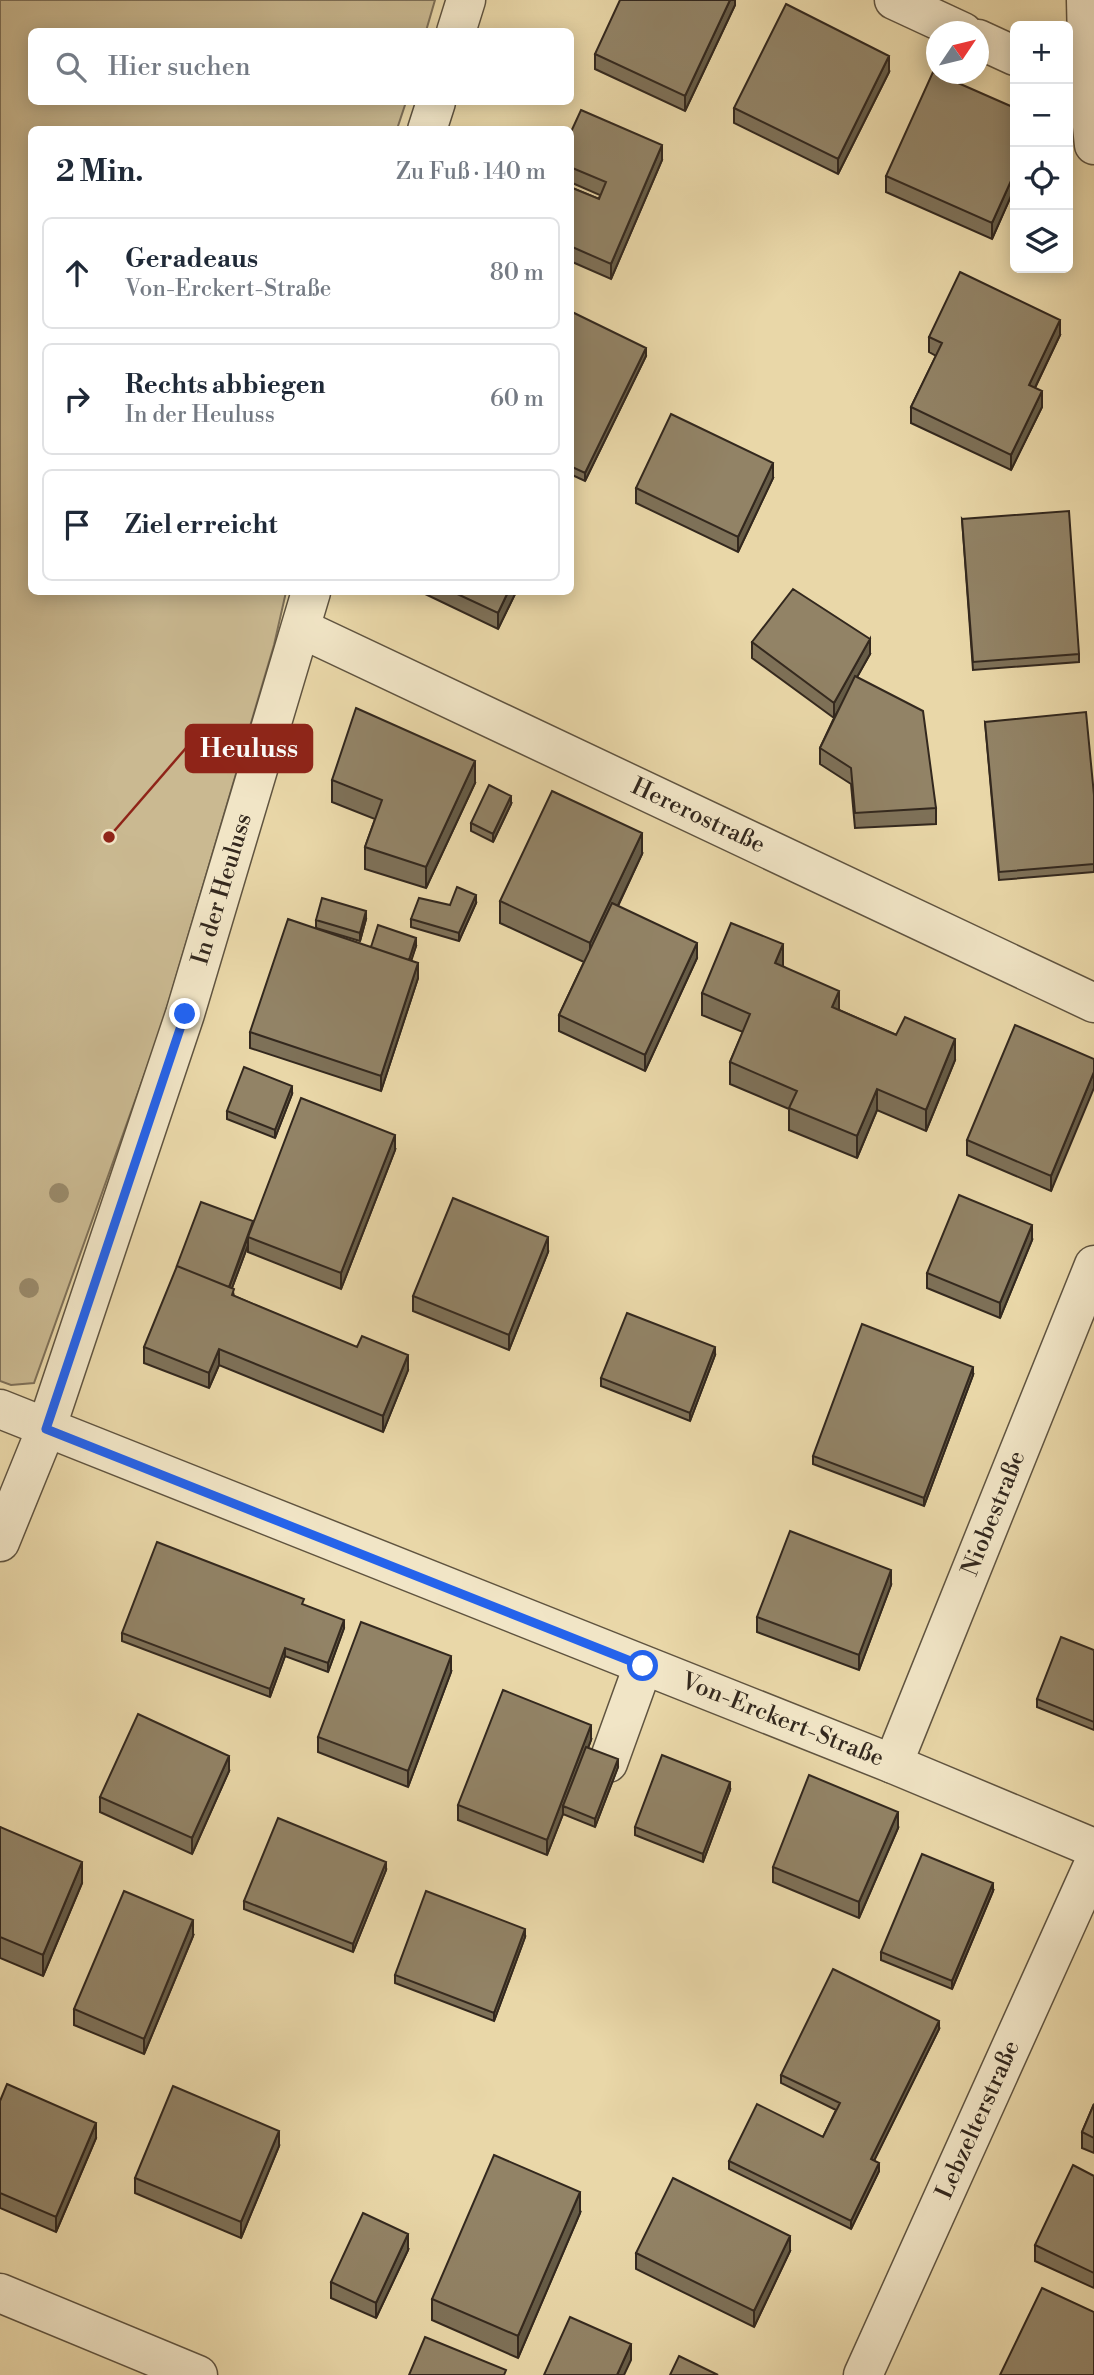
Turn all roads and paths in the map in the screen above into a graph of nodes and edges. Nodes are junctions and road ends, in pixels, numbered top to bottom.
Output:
1 (466, 0) edge
2 (894, 0) edge
3 (1086, 0) edge
4 (939, 21) edge
5 (457, 28) edge
6 (989, 44) edge
7 (1010, 53) edge
8 (1083, 87) edge
9 (435, 105) edge
10 (428, 126) edge
11 (1094, 145) edge
12 (310, 595) edge
13 (302, 629) junction
14 (1094, 1003) edge
15 (1094, 1265) edge
16 (0, 1409) edge
17 (46, 1429) junction
18 (0, 1542) edge
19 (643, 1666) junction
20 (608, 1763) edge
21 (893, 1764) junction
22 (1094, 1848) edge
23 (1094, 1863) edge
24 (0, 2293) edge
25 (198, 2375) edge
26 (863, 2375) edge

1 - 5 street
2 - 4 street
3 - 8 street
6 - 7 street
8 - 11 street
9 - 10 street
12 - 13 street, In der Heuluss
13 - 14 street, Hererostraße
13 - 17 street, In der Heuluss
15 - 21 street, Niobestraße
16 - 17 street, Von-Erckert-Straße
17 - 18 street, In der Heuluss
17 - 19 street, Von-Erckert-Straße
19 - 20 street
19 - 21 street, Von-Erckert-Straße
21 - 22 street, Von-Erckert-Straße
23 - 26 street, Lebzelterstraße
24 - 25 street

